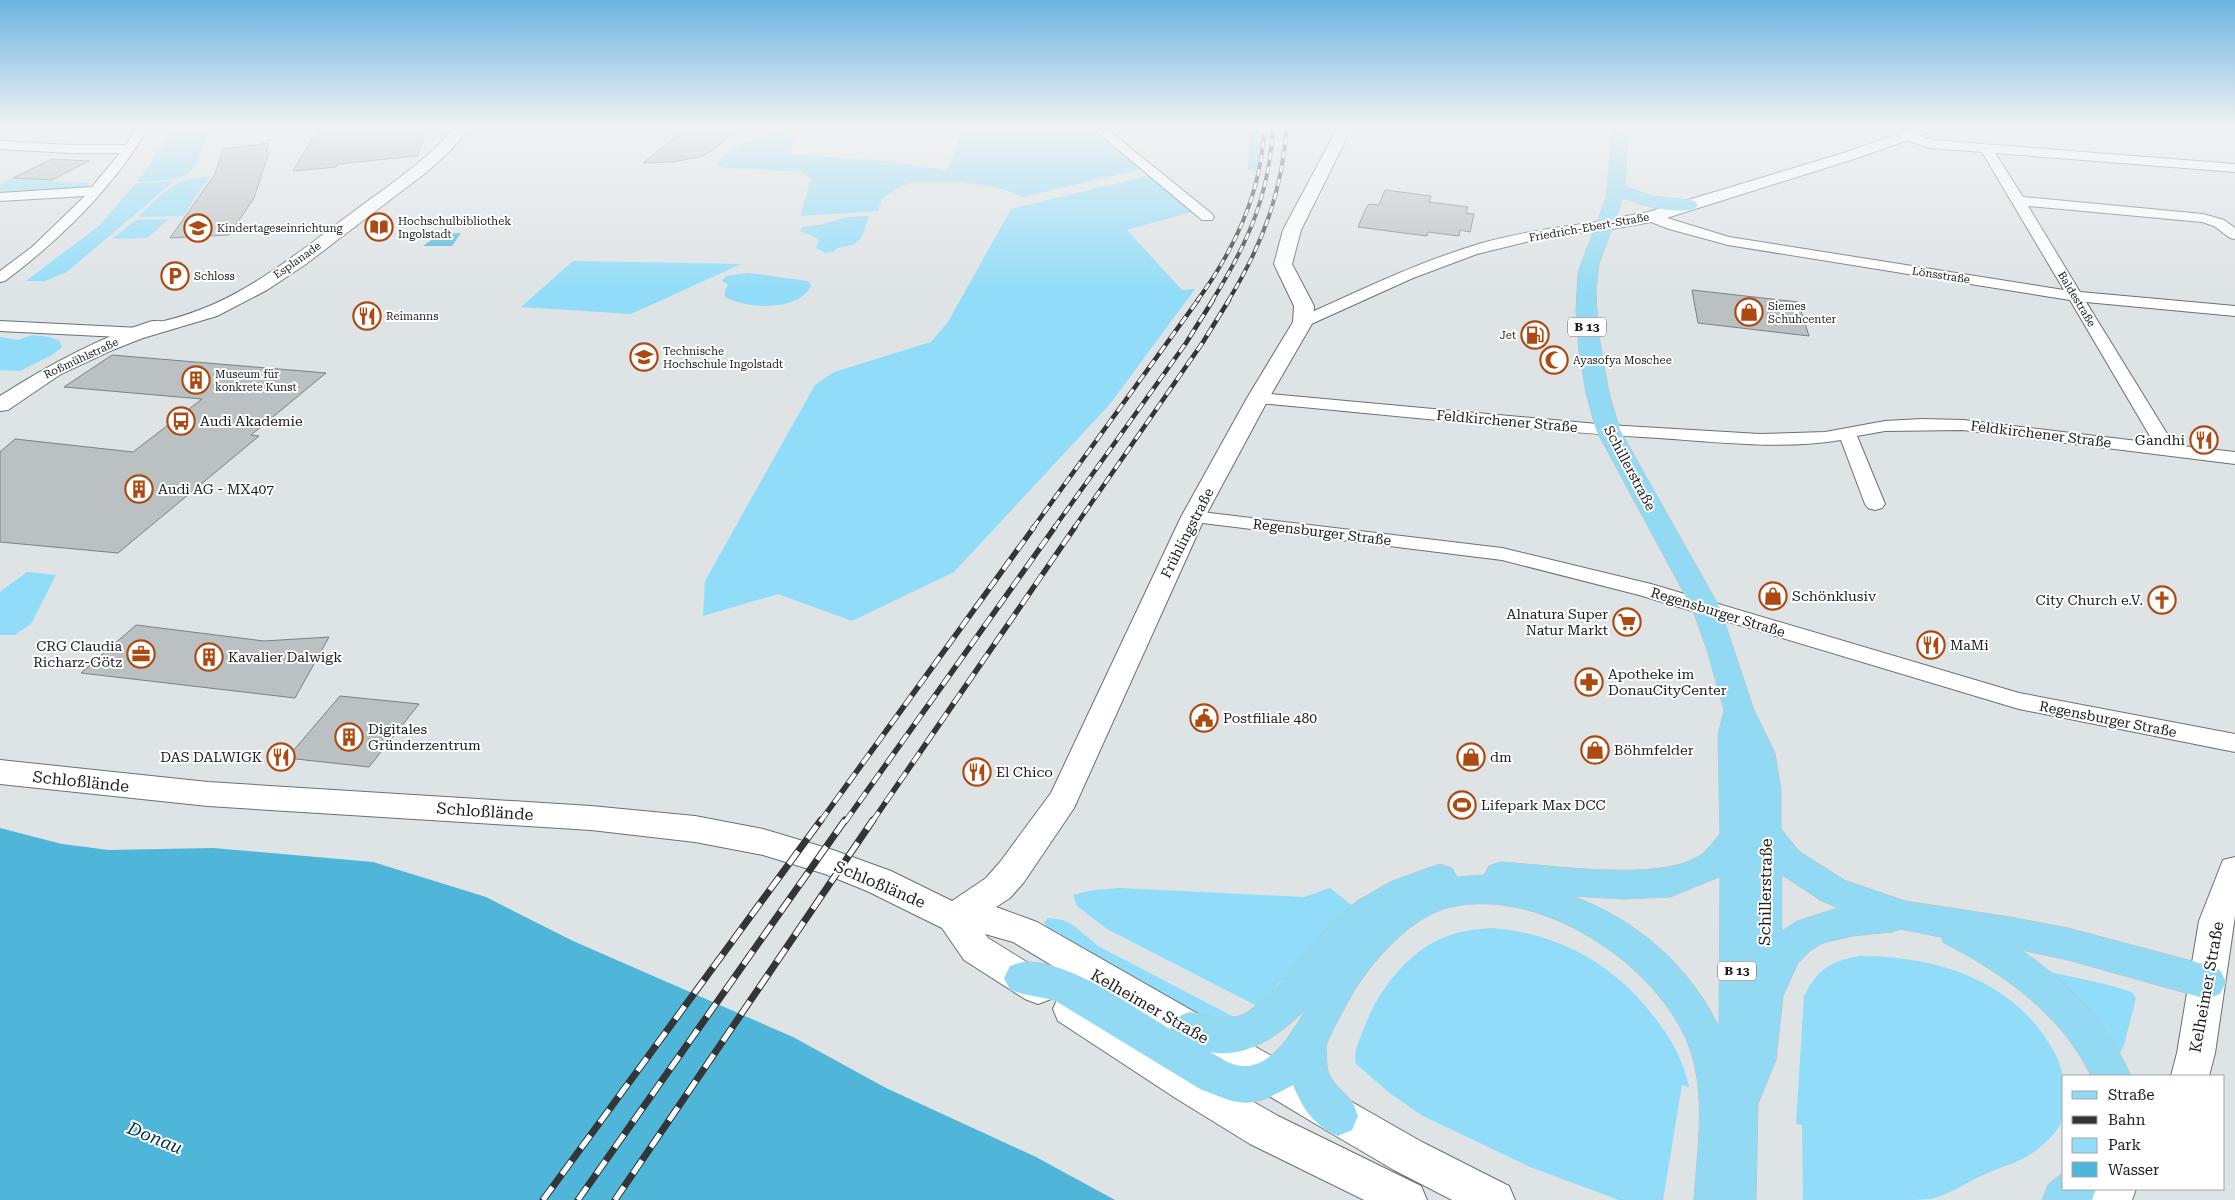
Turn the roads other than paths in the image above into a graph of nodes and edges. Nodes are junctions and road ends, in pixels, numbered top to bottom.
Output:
1 (103, 181) edge
2 (406, 181) edge
3 (1164, 181) edge
4 (1317, 181) edge
5 (1617, 181) edge
6 (1765, 181) edge
7 (2007, 181) edge
8 (1616, 188) junction
9 (95, 191) junction
10 (0, 196) edge
11 (2019, 201) junction
12 (1689, 205) junction
13 (1207, 216) dead end
14 (1651, 217) junction
15 (1606, 224) junction
16 (2235, 235) edge
17 (4, 272) edge
18 (2074, 296) junction
19 (2235, 311) edge
20 (1303, 322) junction
21 (0, 326) edge
22 (140, 332) junction
23 (1258, 398) junction
24 (0, 405) edge
25 (1608, 430) junction
26 (1846, 433) junction
27 (2167, 449) junction
28 (2232, 461) edge
29 (1875, 504) dead end
30 (1193, 517) junction
31 (1706, 608) junction
32 (2235, 743) edge
33 (0, 772) edge
34 (1751, 837) junction
35 (2235, 870) edge
36 (954, 918) junction
37 (1916, 918) junction
38 (1023, 978) junction
39 (2207, 982) junction
40 (1764, 999) junction
41 (1189, 1030) junction
42 (1307, 1042) junction
43 (2111, 1075) edge
44 (2190, 1075) edge
45 (1270, 1077) junction
46 (1728, 1101) junction
47 (1338, 1116) junction
48 (2074, 1190) edge
49 (2115, 1190) edge
50 (1407, 1200) edge
51 (1495, 1200) edge
52 (1715, 1200) edge
53 (1735, 1200) edge
54 (2063, 1200) edge
55 (2101, 1200) edge

1 - 9 street
2 - 22 street, Esplanade
3 - 13 street
4 - 20 street
5 - 8 main road, Schillerstraße / B 13
6 - 12 street, Friedrich-Ebert-Straße
7 - 11 street, Baldestraße
8 - 12 main road
8 - 15 main road, Schillerstraße / B 13
9 - 10 street
9 - 17 street
11 - 16 street
11 - 18 street, Baldestraße
12 - 14 street, Friedrich-Ebert-Straße
14 - 15 street, Friedrich-Ebert-Straße
14 - 18 street, Lönsstraße
15 - 20 street, Friedrich-Ebert-Straße
15 - 25 main road, Schillerstraße / B 13
18 - 19 street, Lönsstraße
18 - 27 street, Baldestraße
20 - 23 street, Frühlingstraße
21 - 22 street, Esplanade
22 - 24 street, Roßmühlstraße
23 - 25 street, Feldkirchener Straße
23 - 30 street, Frühlingstraße
25 - 26 street, Feldkirchener Straße
25 - 31 main road, Schillerstraße / B 13
26 - 27 street, Feldkirchener Straße
26 - 29 street
27 - 28 street, Feldkirchener Straße
30 - 31 street, Regensburger Straße
30 - 36 street, Frühlingstraße
31 - 32 street, Regensburger Straße
31 - 34 main road, Schillerstraße / B 13
33 - 36 street, Schloßlände
34 - 37 main road
34 - 40 main road, Schillerstraße / B 13
34 - 41 main road
34 - 46 main road, Schillerstraße / B 13
35 - 39 street, Kelheimer Straße
36 - 38 street
36 - 41 street, Kelheimer Straße
37 - 39 main road
37 - 40 main road
37 - 43 main road
38 - 45 main road
38 - 50 street
39 - 44 street, Kelheimer Straße
40 - 46 main road, Schillerstraße / B 13
41 - 45 street, Kelheimer Straße
42 - 45 main road
42 - 46 main road
42 - 47 main road
45 - 47 street, Kelheimer Straße
46 - 52 main road, B 13
46 - 53 main road, B 13
47 - 51 street, Kelheimer Straße
48 - 54 main road
49 - 55 street

